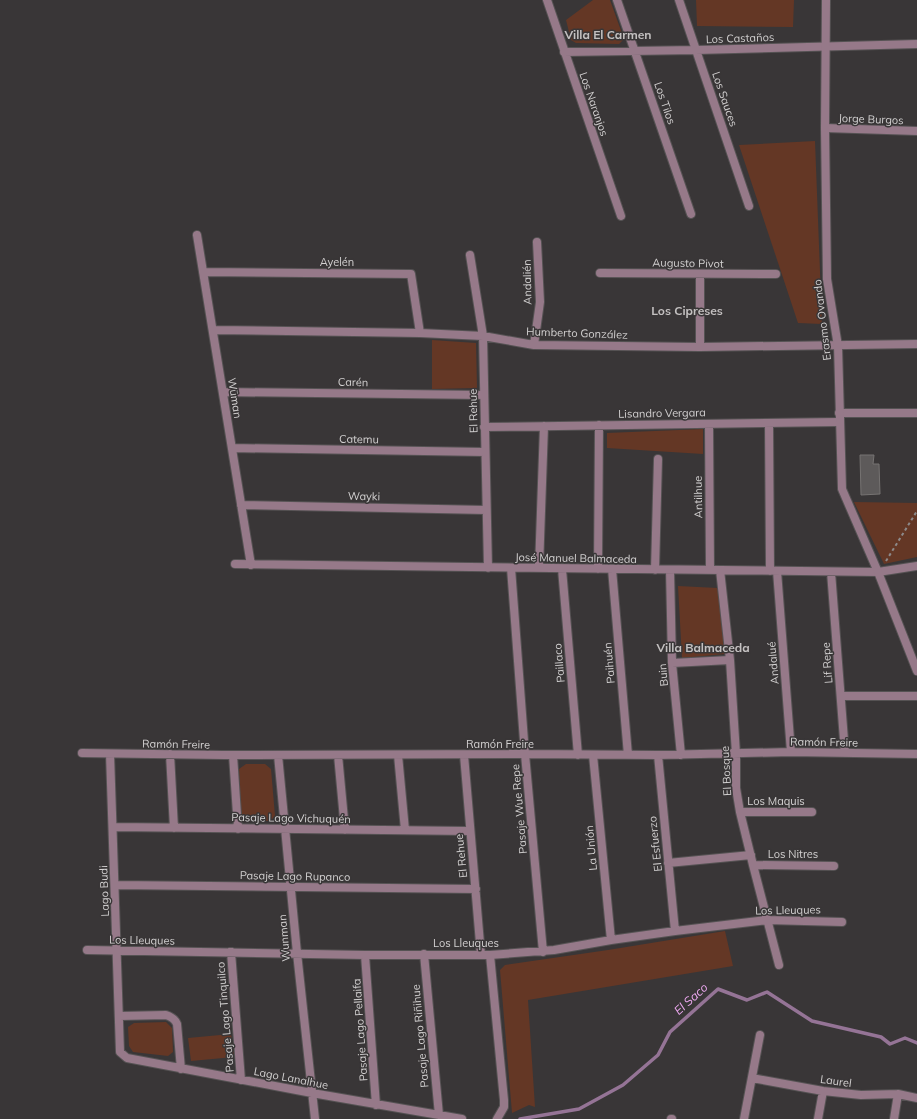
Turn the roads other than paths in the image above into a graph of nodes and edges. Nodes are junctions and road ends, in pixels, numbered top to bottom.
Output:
1 (547, 0) edge
2 (617, 0) edge
3 (679, 0) edge
4 (826, 0) edge
5 (917, 44) edge
6 (825, 46) junction
7 (635, 50) junction
8 (696, 50) junction
9 (564, 52) junction
10 (825, 128) junction
11 (917, 131) edge
12 (749, 206) dead end
13 (691, 214) dead end
14 (621, 216) dead end
15 (197, 235) dead end
16 (537, 242) dead end
17 (470, 255) dead end
18 (203, 272) junction
19 (600, 273) dead end
20 (700, 274) junction
21 (776, 274) dead end
22 (212, 330) junction
23 (420, 332) junction
24 (483, 336) junction
25 (534, 344) junction
26 (917, 344) edge
27 (838, 346) junction
28 (700, 347) junction
29 (223, 392) junction
30 (484, 395) junction
31 (839, 413) junction
32 (917, 413) edge
33 (839, 422) junction
34 (769, 423) junction
35 (709, 424) junction
36 (599, 425) junction
37 (544, 426) junction
38 (484, 427) junction
39 (232, 448) junction
40 (485, 452) junction
41 (658, 460) dead end
42 (241, 505) junction
43 (486, 510) junction
44 (235, 564) dead end
45 (251, 565) junction
46 (917, 566) edge
47 (488, 568) junction
48 (511, 568) junction
49 (539, 568) junction
50 (562, 569) junction
51 (598, 569) junction
52 (612, 569) junction
53 (655, 570) junction
54 (670, 570) junction
55 (710, 570) junction
56 (720, 570) junction
57 (773, 571) junction
58 (831, 572) junction
59 (878, 572) junction
60 (730, 660) junction
61 (672, 663) junction
62 (917, 671) edge
63 (841, 696) junction
64 (917, 696) edge
65 (791, 752) junction
66 (82, 753) dead end
67 (845, 753) junction
68 (110, 754) junction
69 (170, 754) junction
70 (525, 754) junction
71 (736, 754) junction
72 (917, 754) edge
73 (233, 755) junction
74 (278, 755) junction
75 (338, 755) junction
76 (398, 755) junction
77 (464, 755) junction
78 (578, 755) junction
79 (593, 755) junction
80 (628, 755) junction
81 (658, 755) junction
82 (681, 755) junction
83 (740, 812) junction
84 (812, 812) dead end
85 (113, 827) junction
86 (174, 828) junction
87 (238, 829) junction
88 (286, 829) junction
89 (345, 830) junction
90 (405, 830) junction
91 (469, 831) junction
92 (751, 855) junction
93 (668, 863) junction
94 (753, 865) junction
95 (834, 866) dead end
96 (115, 885) junction
97 (290, 888) junction
98 (476, 889) junction
99 (768, 920) junction
100 (842, 922) dead end
101 (675, 931) junction
102 (611, 940) junction
103 (87, 950) dead end
104 (117, 950) junction
105 (230, 952) junction
106 (543, 952) junction
107 (297, 953) junction
108 (424, 954) junction
109 (365, 955) junction
110 (481, 955) junction
111 (490, 955) junction
112 (779, 965) dead end
113 (119, 1016) junction
114 (760, 1035) dead end
115 (120, 1052) joint
116 (181, 1068) junction
117 (752, 1078) junction
118 (241, 1080) junction
119 (823, 1091) junction
120 (312, 1094) junction
121 (898, 1094) junction
122 (917, 1098) edge
123 (376, 1104) junction
124 (439, 1115) junction
125 (498, 1117) edge
126 (315, 1119) edge
127 (462, 1119) edge
128 (744, 1119) edge
129 (818, 1119) edge
130 (894, 1119) edge

1 - 9 street, Los Naranjos
2 - 7 street, Los Tilos
3 - 8 street, Los Sauces
4 - 6 street, Erasmo Ovando
5 - 6 street, Los Castaños
6 - 8 street, Los Castaños
6 - 10 street, Erasmo Ovando
7 - 8 street, Los Castaños
7 - 9 street, Los Castaños
7 - 13 street, Los Tilos
8 - 12 street, Los Sauces
9 - 14 street, Los Naranjos
10 - 11 street, Jorge Burgos
10 - 27 street, Erasmo Ovando
15 - 18 street, Wüman
16 - 25 street, Andalién
17 - 24 street, El Rehue
18 - 22 street, Wüman
18 - 23 street, Ayelén
19 - 20 street, Augusto Pivot
20 - 21 street, Augusto Pivot
20 - 28 street
22 - 23 street, Humberto González
22 - 29 street, Wüman
23 - 24 street, Humberto González
24 - 25 street, Humberto González
24 - 30 street, El Rehue
25 - 28 street, Humberto González
26 - 27 street, Humberto González
27 - 28 street, Humberto González
27 - 31 street, Erasmo Ovando
29 - 30 street, Carén
29 - 39 street, Wüman
30 - 38 street, El Rehue
31 - 32 street
31 - 33 street, Erasmo Ovando
33 - 34 street, Lisandro Vergara
33 - 59 street, Erasmo Ovando
34 - 35 street, Lisandro Vergara
34 - 57 street, Andalué
35 - 36 street, Lisandro Vergara
35 - 55 street, Antilhue
36 - 37 street, Lisandro Vergara
36 - 51 street
37 - 38 street, Lisandro Vergara
37 - 49 street
38 - 40 street, El Rehue
39 - 40 street, Catemu
39 - 42 street, Wüman
40 - 43 street, El Rehue
41 - 53 street
42 - 43 street, Wayki
42 - 45 street, Wüman
43 - 47 street, El Rehue
44 - 45 street, José Manuel Balmaceda
45 - 47 street, José Manuel Balmaceda
46 - 59 street, José Manuel Balmaceda
47 - 48 street, José Manuel Balmaceda
48 - 49 street, José Manuel Balmaceda
48 - 70 street, Pasaje Wue Repe
49 - 50 street, José Manuel Balmaceda
50 - 51 street, José Manuel Balmaceda
50 - 78 street, Paillaco
51 - 52 street, José Manuel Balmaceda
52 - 53 street, José Manuel Balmaceda
52 - 80 street, Paihuén
53 - 54 street, José Manuel Balmaceda
54 - 55 street, José Manuel Balmaceda
54 - 61 street, Buin
55 - 56 street, José Manuel Balmaceda
56 - 57 street, José Manuel Balmaceda
56 - 60 street, El Bosque
57 - 58 street, José Manuel Balmaceda
57 - 65 street, Andalué
58 - 59 street, José Manuel Balmaceda
58 - 63 street, Lif Repe
59 - 62 street, Erasmo Ovando
60 - 61 street
60 - 71 street, El Bosque
61 - 82 street, Buin
63 - 64 street
63 - 67 street, Lif Repe
65 - 67 street, Ramón Freire
65 - 71 street, Ramón Freire
66 - 68 street, Ramón Freire
67 - 72 street, Ramón Freire
68 - 69 street, Ramón Freire
68 - 85 street, Lago Budi
69 - 73 street, Ramón Freire
69 - 86 street
70 - 77 street, Ramón Freire
70 - 78 street, Ramón Freire
70 - 106 street, Pasaje Wue Repe
71 - 82 street, Ramón Freire
71 - 83 street, El Bosque
73 - 74 street, Ramón Freire
73 - 87 street
74 - 75 street, Ramón Freire
74 - 88 street, Wunman
75 - 76 street, Ramón Freire
75 - 89 street
76 - 77 street, Ramón Freire
76 - 90 street
77 - 91 street, El Rehue
78 - 79 street, Ramón Freire
79 - 80 street, Ramón Freire
79 - 102 street, La Unión
80 - 81 street, Ramón Freire
81 - 82 street, Ramón Freire
81 - 93 street, El Esfuerzo
83 - 84 street, Los Maquis
83 - 92 street, El Bosque
85 - 86 street, Pasaje Lago Vichuquén
85 - 96 street, Lago Budi
86 - 87 street, Pasaje Lago Vichuquén
87 - 88 street, Pasaje Lago Vichuquén
88 - 89 street, Pasaje Lago Vichuquén
88 - 97 street, Wunman
89 - 90 street, Pasaje Lago Vichuquén
90 - 91 street, Pasaje Lago Vichuquén
91 - 98 street, El Rehue
92 - 93 street
92 - 94 street, El Bosque
93 - 101 street, El Esfuerzo
94 - 95 street, Los Nitres
94 - 99 street, El Bosque
96 - 97 street, Pasaje Lago Rupanco
96 - 104 street, Lago Budi
97 - 98 street, Pasaje Lago Rupanco
97 - 107 street, Wunman
98 - 110 street, El Rehue
99 - 100 street, Los Lleuques
99 - 101 street, Los Lleuques
99 - 112 street, El Bosque
101 - 102 street, Los Lleuques
102 - 106 street, Los Lleuques
103 - 104 street, Los Lleuques
104 - 105 street, Los Lleuques
104 - 113 street, Lago Budi
105 - 107 street, Los Lleuques
105 - 118 street, Pasaje Lago Tinquilco
106 - 111 street, Los Lleuques
107 - 109 street, Los Lleuques
107 - 120 street, Wunman
108 - 109 street, Los Lleuques
108 - 110 street, Los Lleuques
108 - 124 street, Pasaje Lago Riñihue
109 - 123 street, Pasaje Lago Pellaifa
110 - 111 street, Los Lleuques
111 - 125 street
113 - 115 street, Lago Budi
113 - 116 street
114 - 117 street
115 - 116 street, Lago Lanalhue
116 - 118 street, Lago Lanalhue
117 - 119 street, Laurel
117 - 128 street
118 - 120 street, Lago Lanalhue
119 - 121 street, Laurel
119 - 129 street
120 - 123 street, Lago Lanalhue
120 - 126 street, Wunman
121 - 122 street, Laurel
121 - 130 street
123 - 124 street, Lago Lanalhue
124 - 127 street, Lago Lanalhue

